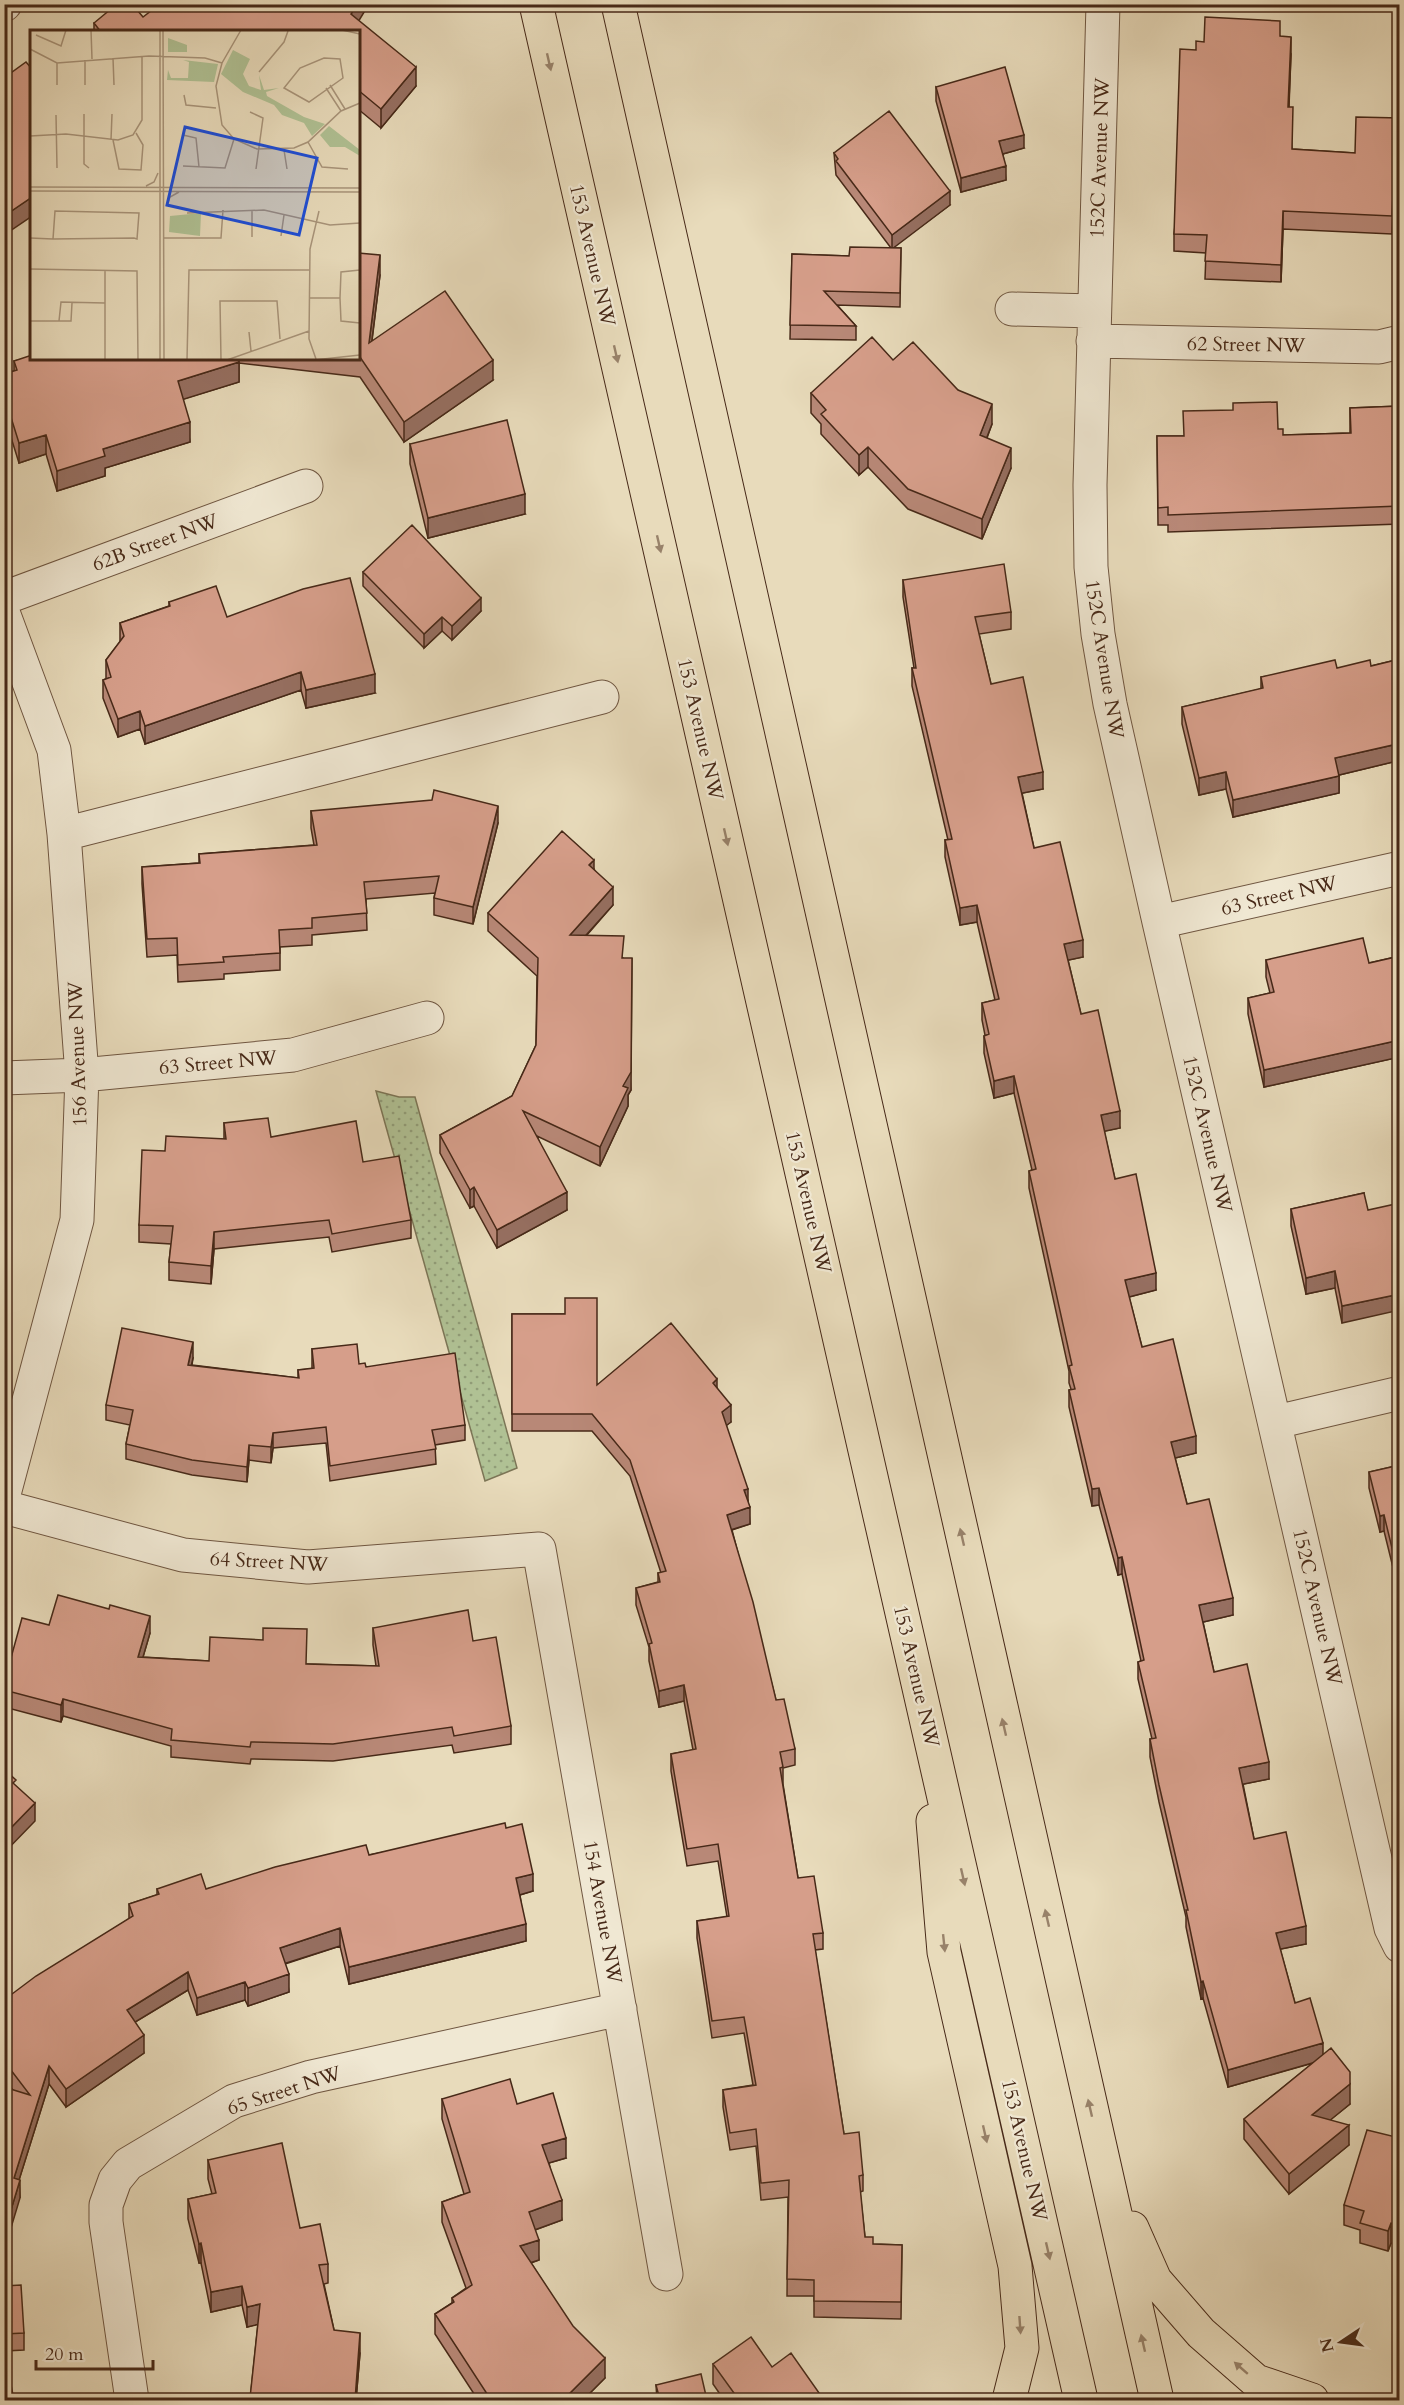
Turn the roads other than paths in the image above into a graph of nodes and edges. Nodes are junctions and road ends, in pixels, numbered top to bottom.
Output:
1 (537, 4) edge
2 (618, 4) edge
3 (1103, 4) edge
4 (1012, 309) dead end
5 (1094, 326) junction
6 (1400, 342) edge
7 (306, 486) dead end
8 (4, 598) edge
9 (4, 615) edge
10 (602, 697) dead end
11 (64, 834) junction
12 (1400, 868) edge
13 (1159, 922) junction
14 (427, 1018) dead end
15 (82, 1075) junction
16 (4, 1078) edge
17 (1400, 1393) edge
18 (1276, 1422) junction
19 (4, 1494) edge
20 (4, 1507) edge
21 (539, 1549) joint
22 (922, 1697) junction
23 (1400, 1946) edge
24 (620, 2009) junction
25 (1103, 2165) junction
26 (666, 2274) dead end
27 (132, 2400) edge
28 (1009, 2400) edge
29 (1082, 2400) edge
30 (1156, 2400) edge
31 (1312, 2400) edge

1 -> 22 main road, 153 Avenue NW
25 -> 2 main road
3 - 5 street, 152C Avenue NW
4 - 5 street
5 - 6 street, 62 Street NW
5 - 13 street, 152C Avenue NW
7 - 8 street, 62B Street NW
9 - 11 street, 156 Avenue NW
10 - 11 street
11 - 15 street, 156 Avenue NW
12 - 13 street, 63 Street NW
13 - 18 street, 152C Avenue NW
14 - 15 street, 63 Street NW
15 - 16 street, 63 Street NW
15 - 19 street, 156 Avenue NW
17 - 18 street
18 - 23 street, 152C Avenue NW
20 - 21 street, 64 Street NW
21 - 24 street, 154 Avenue NW
22 -> 28 main road
22 -> 29 main road, 153 Avenue NW
24 - 26 street, 154 Avenue NW
24 - 27 street, 65 Street NW
30 -> 25 main road
31 -> 25 main road

